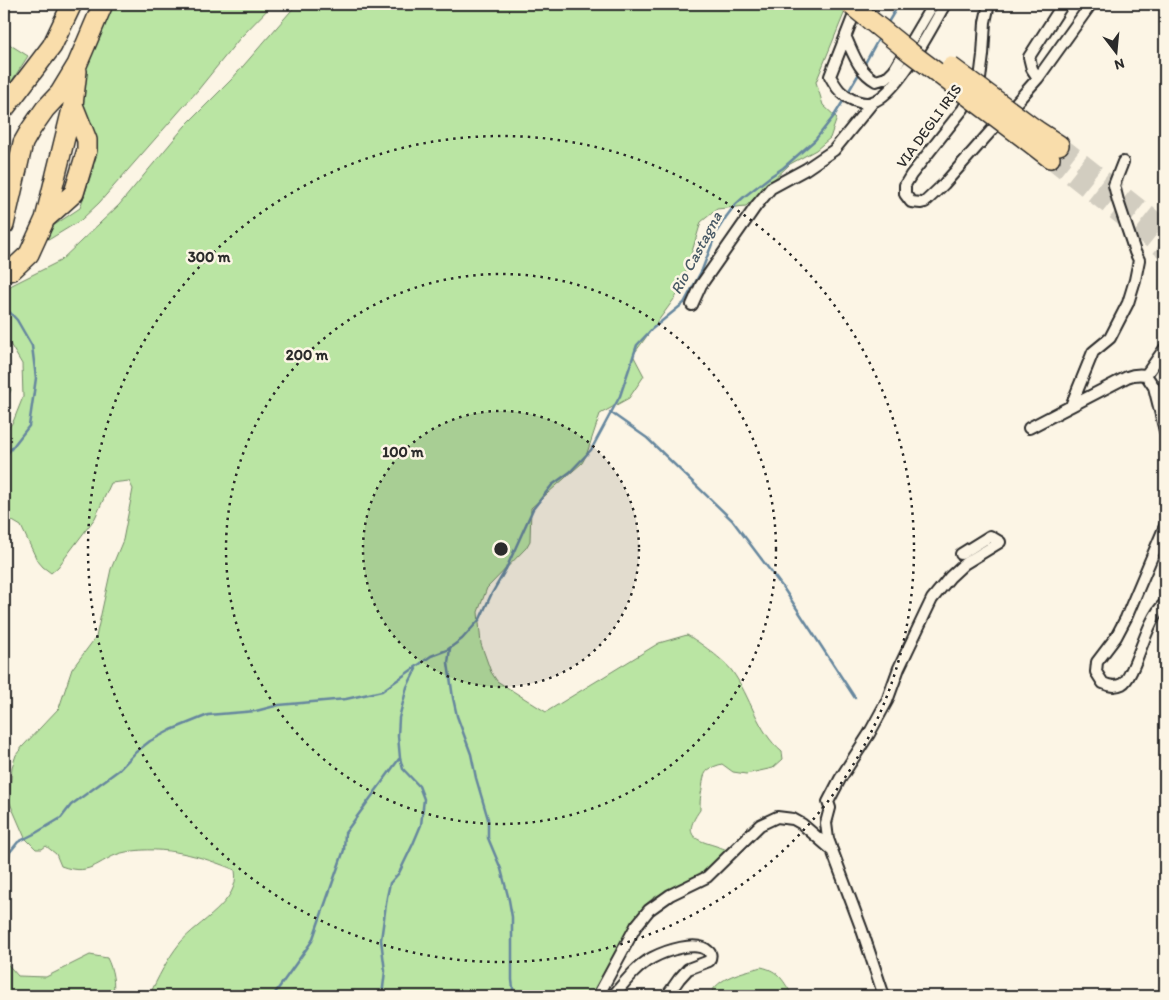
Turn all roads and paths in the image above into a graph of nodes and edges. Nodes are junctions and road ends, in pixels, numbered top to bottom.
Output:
1 (72, 4) edge
2 (103, 4) edge
3 (850, 4) edge
4 (858, 4) edge
5 (869, 4) edge
6 (933, 4) edge
7 (945, 4) edge
8 (989, 4) edge
9 (1064, 4) edge
10 (1091, 4) edge
11 (846, 38) junction
12 (77, 64) junction
13 (1038, 78) junction
14 (874, 102) junction
15 (4, 109) edge
16 (1032, 136) junction
17 (1055, 152) tunnel mouth
18 (1123, 162) dead end
19 (4, 225) edge
20 (4, 272) edge
21 (692, 305) dead end
22 (1163, 350) edge
23 (1146, 375) junction
24 (1071, 406) junction
25 (1029, 428) dead end
26 (1165, 431) edge
27 (1165, 526) edge
28 (961, 554) dead end
29 (1165, 603) edge
30 (832, 850) junction
31 (598, 996) edge
32 (613, 996) edge
33 (667, 996) edge
34 (884, 996) edge

1 - 15 highway
2 - 12 highway
3 - 16 highway, bridge
4 - 11 street
5 - 16 highway, bridge
6 - 11 street
7 - 14 street
8 - 13 street, VIA DEGLI IRIS
9 - 13 street
10 - 13 street, VIA DEGLI IRIS
11 - 14 street
12 - 19 highway
12 - 20 highway
14 - 21 street
16 - 17 highway
18 - 24 street
22 - 23 street
23 - 24 street
23 - 26 street
24 - 25 street
27 - 29 street
28 - 30 street
30 - 31 street
30 - 34 street
32 - 33 street

